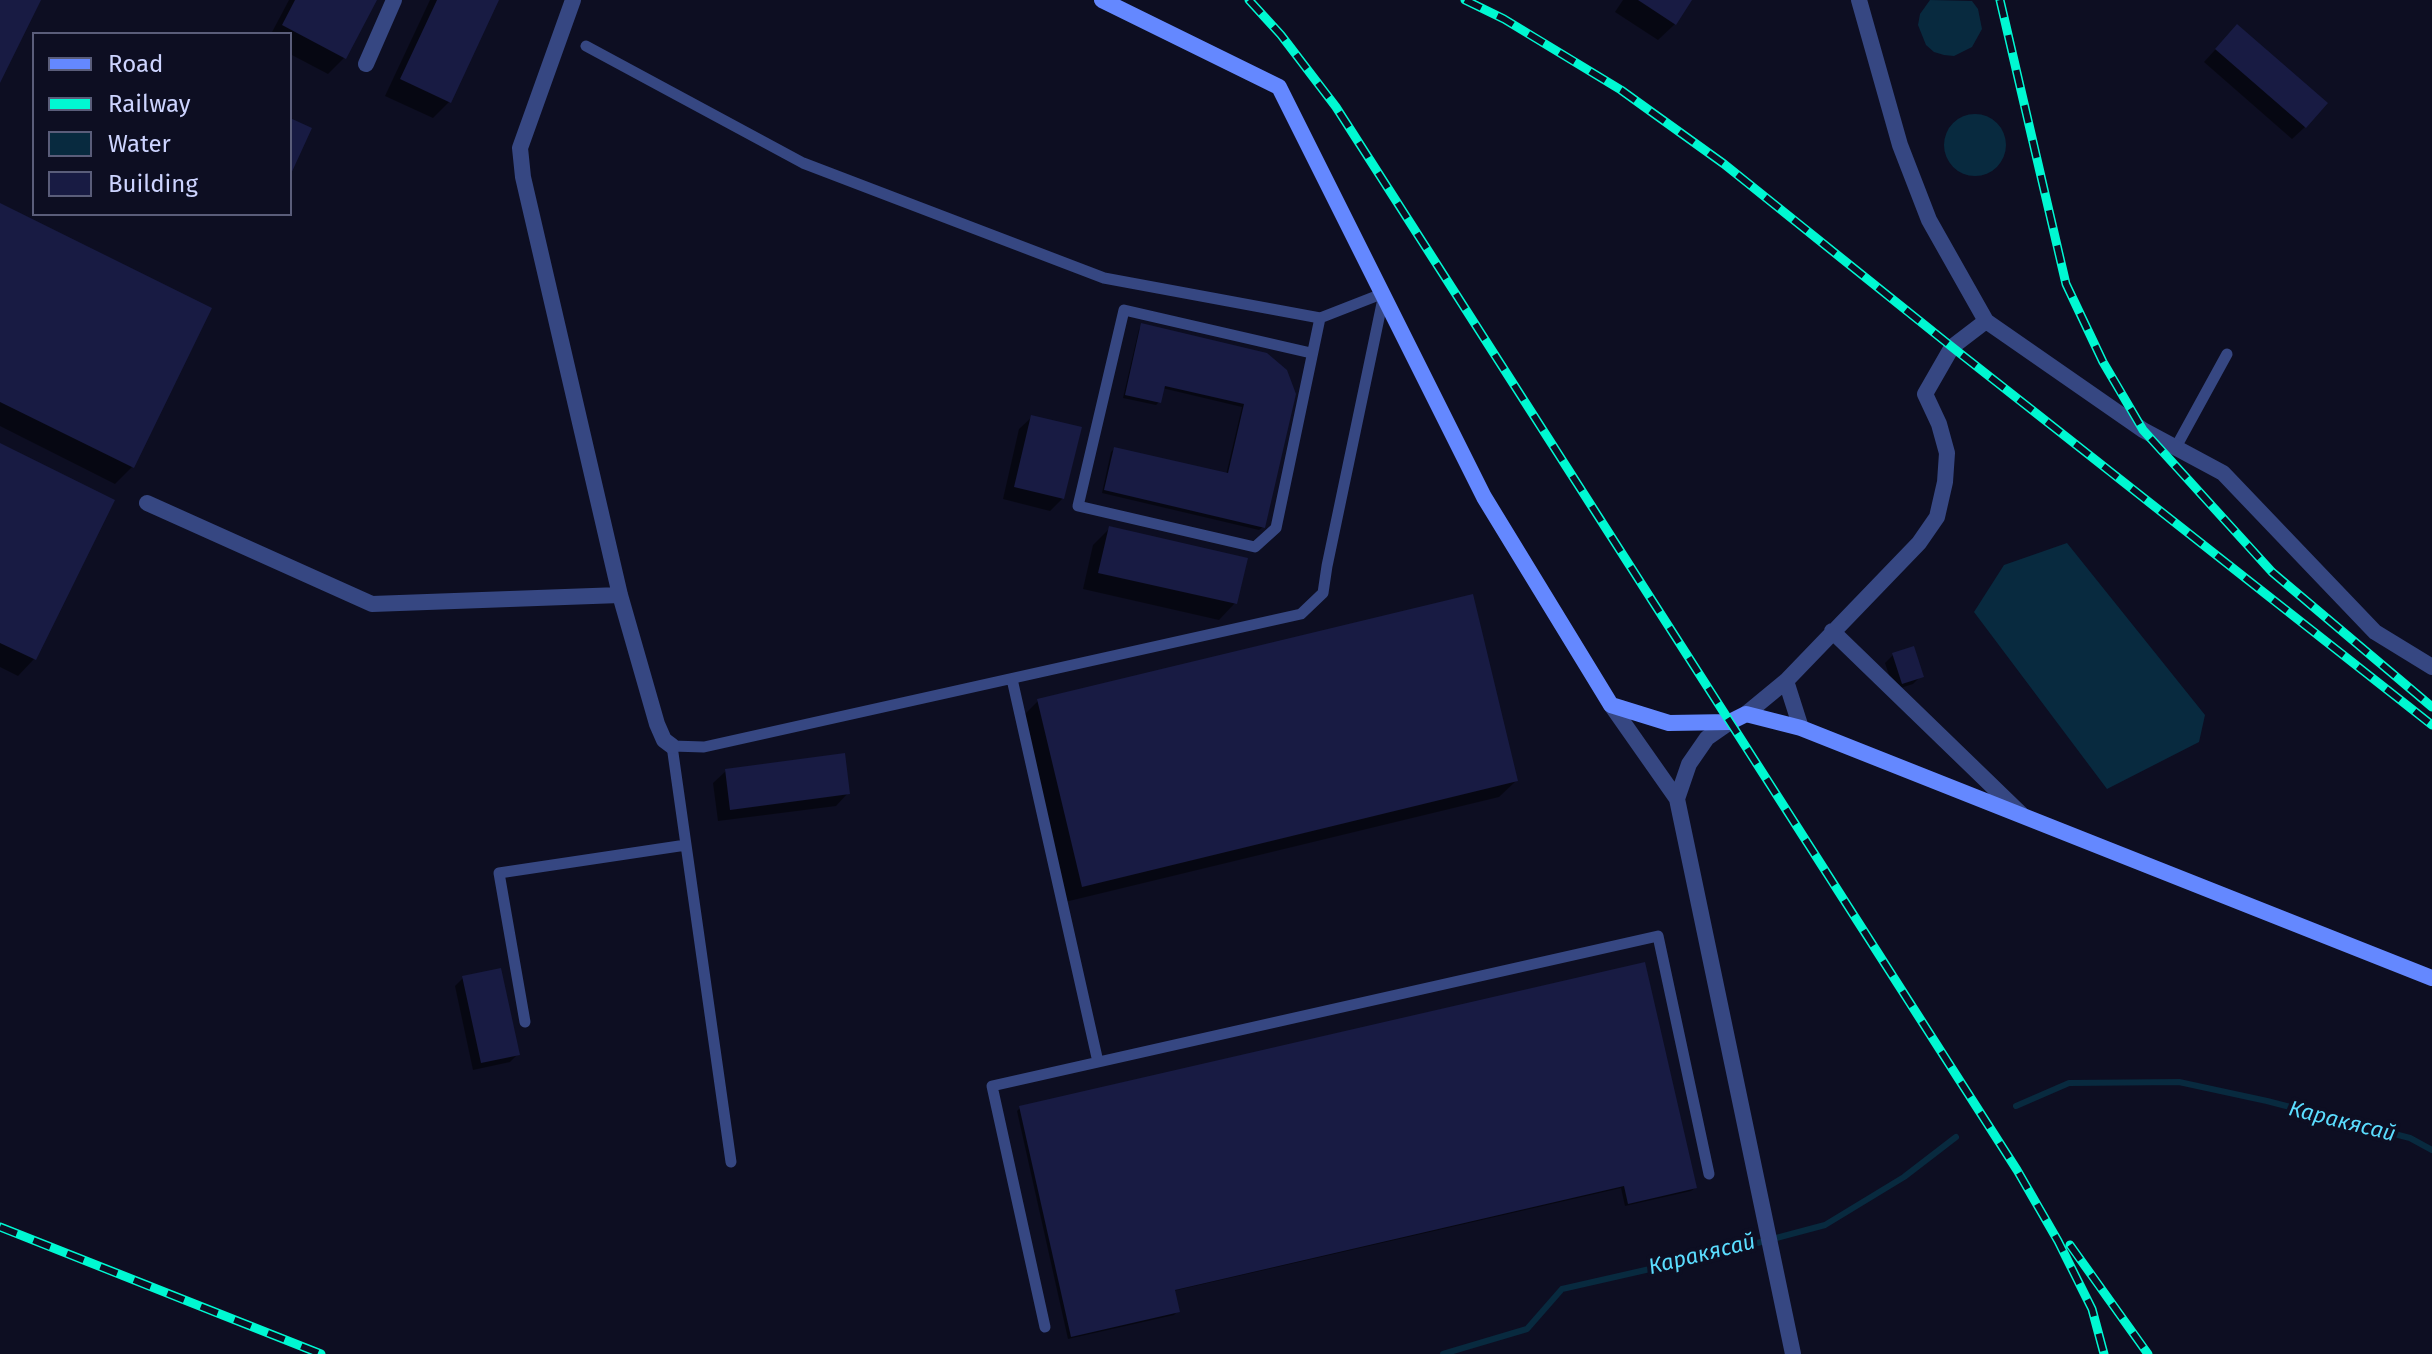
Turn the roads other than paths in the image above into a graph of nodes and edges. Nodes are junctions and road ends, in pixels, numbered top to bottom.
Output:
1 (394, 0) edge
2 (573, 0) edge
3 (1102, 0) edge
4 (1859, 0) edge
5 (586, 46) dead end
6 (366, 64) dead end
7 (1384, 293) junction
8 (1320, 318) junction
9 (1986, 321) junction
10 (1311, 353) junction
11 (2227, 354) dead end
12 (2176, 447) junction
13 (147, 503) dead end
14 (620, 595) junction
15 (1832, 631) junction
16 (2432, 667) edge
17 (1012, 679) junction
18 (1786, 681) junction
19 (1611, 705) junction
20 (1746, 714) junction
21 (1730, 722) junction
22 (1801, 728) junction
23 (672, 746) junction
24 (1677, 799) junction
25 (2021, 814) junction
26 (686, 845) junction
27 (2432, 978) edge
28 (525, 1022) dead end
29 (1098, 1062) junction
30 (731, 1162) dead end
31 (1709, 1174) dead end
32 (1045, 1327) dead end
33 (1793, 1354) edge

1 - 6 street
2 - 14 street
3 - 7 street
4 - 9 street
5 - 8 lane
7 - 8 lane
7 - 17 lane
7 - 19 street
8 - 10 lane
9 - 12 street
9 - 15 street
10 - 10 lane
11 - 12 lane
12 - 16 street
13 - 14 street
14 - 23 street
15 - 18 street
15 - 25 street
17 - 23 lane
17 - 29 lane
18 - 20 street
18 - 22 street
19 - 21 street
19 - 24 street
20 - 21 street
20 - 22 street
21 - 24 street
22 - 25 street
23 - 26 lane
24 - 33 street
25 - 27 street
26 - 28 lane
26 - 30 lane
29 - 31 lane
29 - 32 lane

